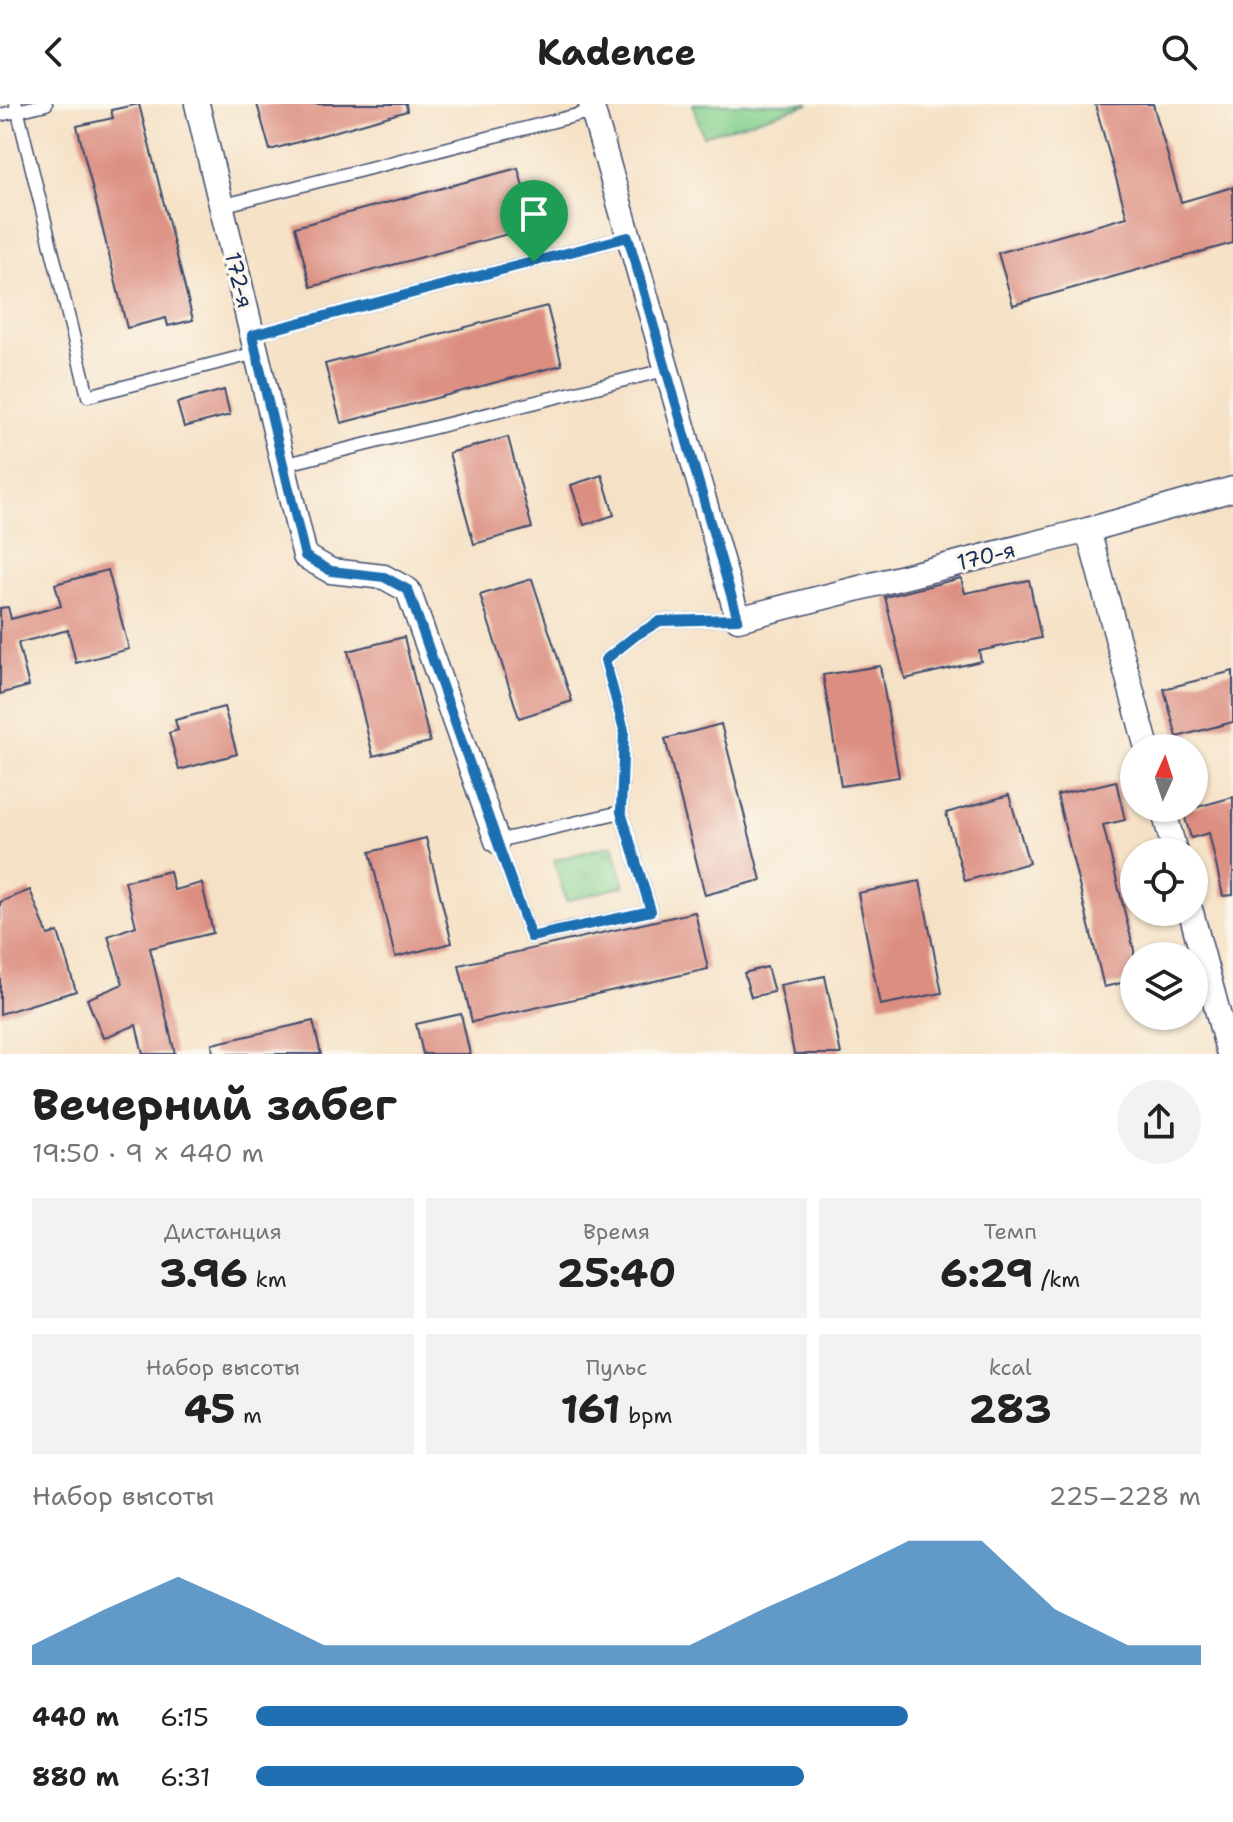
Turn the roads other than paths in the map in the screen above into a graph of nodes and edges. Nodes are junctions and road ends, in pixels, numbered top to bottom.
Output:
1 (46, 104) edge
2 (197, 104) edge
3 (17, 107) edge
4 (592, 108) edge
5 (0, 115) edge
6 (221, 206) junction
7 (628, 237) junction
8 (254, 344) junction
9 (665, 370) junction
10 (283, 465) junction
11 (1233, 489) edge
12 (1088, 530) junction
13 (738, 619) junction
14 (1143, 734) edge
15 (621, 812) junction
16 (497, 841) junction
17 (1195, 926) edge
18 (1229, 1054) edge

1 - 3 lane
2 - 6 street, 172-я
3 - 5 lane
3 - 8 lane
4 - 6 lane
4 - 7 street
6 - 8 street, 172-я
7 - 8 lane
7 - 9 street
8 - 10 street, 172-я
9 - 10 lane
9 - 13 street
10 - 16 street, 172-я
11 - 12 street, 170-я
12 - 13 street, 170-я
12 - 14 street
13 - 15 lane
15 - 16 lane
15 - 16 lane
17 - 18 street

